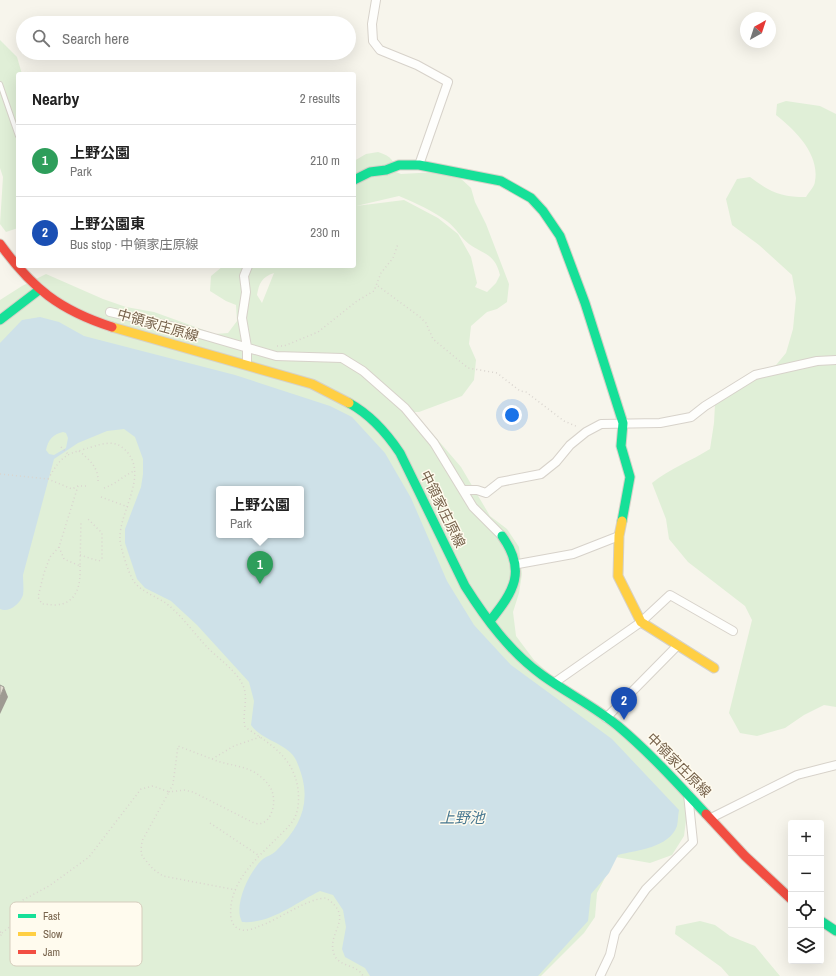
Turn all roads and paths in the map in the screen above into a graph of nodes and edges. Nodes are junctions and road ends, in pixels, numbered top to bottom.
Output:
1 (376, 0) edge
2 (0, 84) edge
3 (16, 130) edge
4 (419, 165) junction
5 (356, 179) edge
6 (0, 244) edge
7 (398, 244) dead end
8 (16, 265) edge
9 (19, 268) edge
10 (247, 268) edge
11 (378, 286) junction
12 (39, 290) junction
13 (110, 312) dead end
14 (0, 321) edge
15 (272, 346) dead end
16 (247, 347) junction
17 (836, 360) edge
18 (247, 364) junction
19 (623, 423) junction
20 (586, 432) junction
21 (61, 447) dead end
22 (79, 451) junction
23 (68, 454) junction
24 (134, 471) junction
25 (0, 474) edge
26 (48, 479) junction
27 (98, 483) dead end
28 (78, 486) junction
29 (87, 486) dead end
30 (104, 488) dead end
31 (464, 490) junction
32 (101, 497) dead end
33 (128, 508) junction
34 (88, 519) dead end
35 (81, 522) dead end
36 (502, 536) joint
37 (619, 536) junction
38 (59, 547) junction
39 (80, 554) junction
40 (518, 564) junction
41 (80, 566) junction
42 (490, 621) junction
43 (641, 622) junction
44 (733, 631) dead end
45 (678, 645) junction
46 (714, 668) dead end
47 (554, 683) junction
48 (606, 718) junction
49 (260, 737) junction
50 (212, 759) junction
51 (836, 766) edge
52 (169, 792) junction
53 (688, 794) junction
54 (710, 818) junction
55 (210, 823) dead end
56 (258, 855) junction
57 (236, 890) junction
58 (788, 896) edge
59 (22, 902) edge
60 (824, 923) edge
61 (10, 926) edge
62 (836, 931) edge
63 (1, 932) edge
64 (0, 937) edge
65 (363, 976) edge
66 (600, 976) edge

1 - 4 street
2 - 3 lane
4 - 5 main road
4 - 19 main road
6 - 8 main road, 中領家庄原線
7 - 11 path
9 - 12 main road, 中領家庄原線
10 - 16 street
11 - 15 path
11 - 20 path
12 - 14 main road
12 - 18 main road, 中領家庄原線
13 - 16 street
16 - 18 street
16 - 31 street
17 - 19 street
18 - 42 main road, 中領家庄原線
19 - 20 street
19 - 37 main road
20 - 31 street
21 - 23 path
22 - 23 path
22 - 24 path
22 - 27 path
23 - 26 path
24 - 30 path
24 - 33 path
25 - 26 path
26 - 28 path
28 - 29 path
28 - 38 path
31 - 36 street
32 - 33 path
33 - 49 path
34 - 39 path
35 - 39 path
36 - 40 main road
37 - 40 street
37 - 43 main road
38 - 41 path
38 - 41 path
39 - 41 path
40 - 42 main road
42 - 47 main road, 中領家庄原線
43 - 44 street
43 - 45 main road
43 - 47 street
45 - 46 main road
45 - 48 street
47 - 48 main road, 中領家庄原線
48 - 53 main road, 中領家庄原線
49 - 50 path
49 - 56 path
50 - 52 path
50 - 52 path
51 - 54 street
52 - 57 path
52 - 59 path
53 - 54 main road, 中領家庄原線
53 - 66 street
54 - 58 main road, 中領家庄原線
55 - 56 path
56 - 57 path
57 - 65 path
60 - 62 main road
61 - 63 path
63 - 64 path

